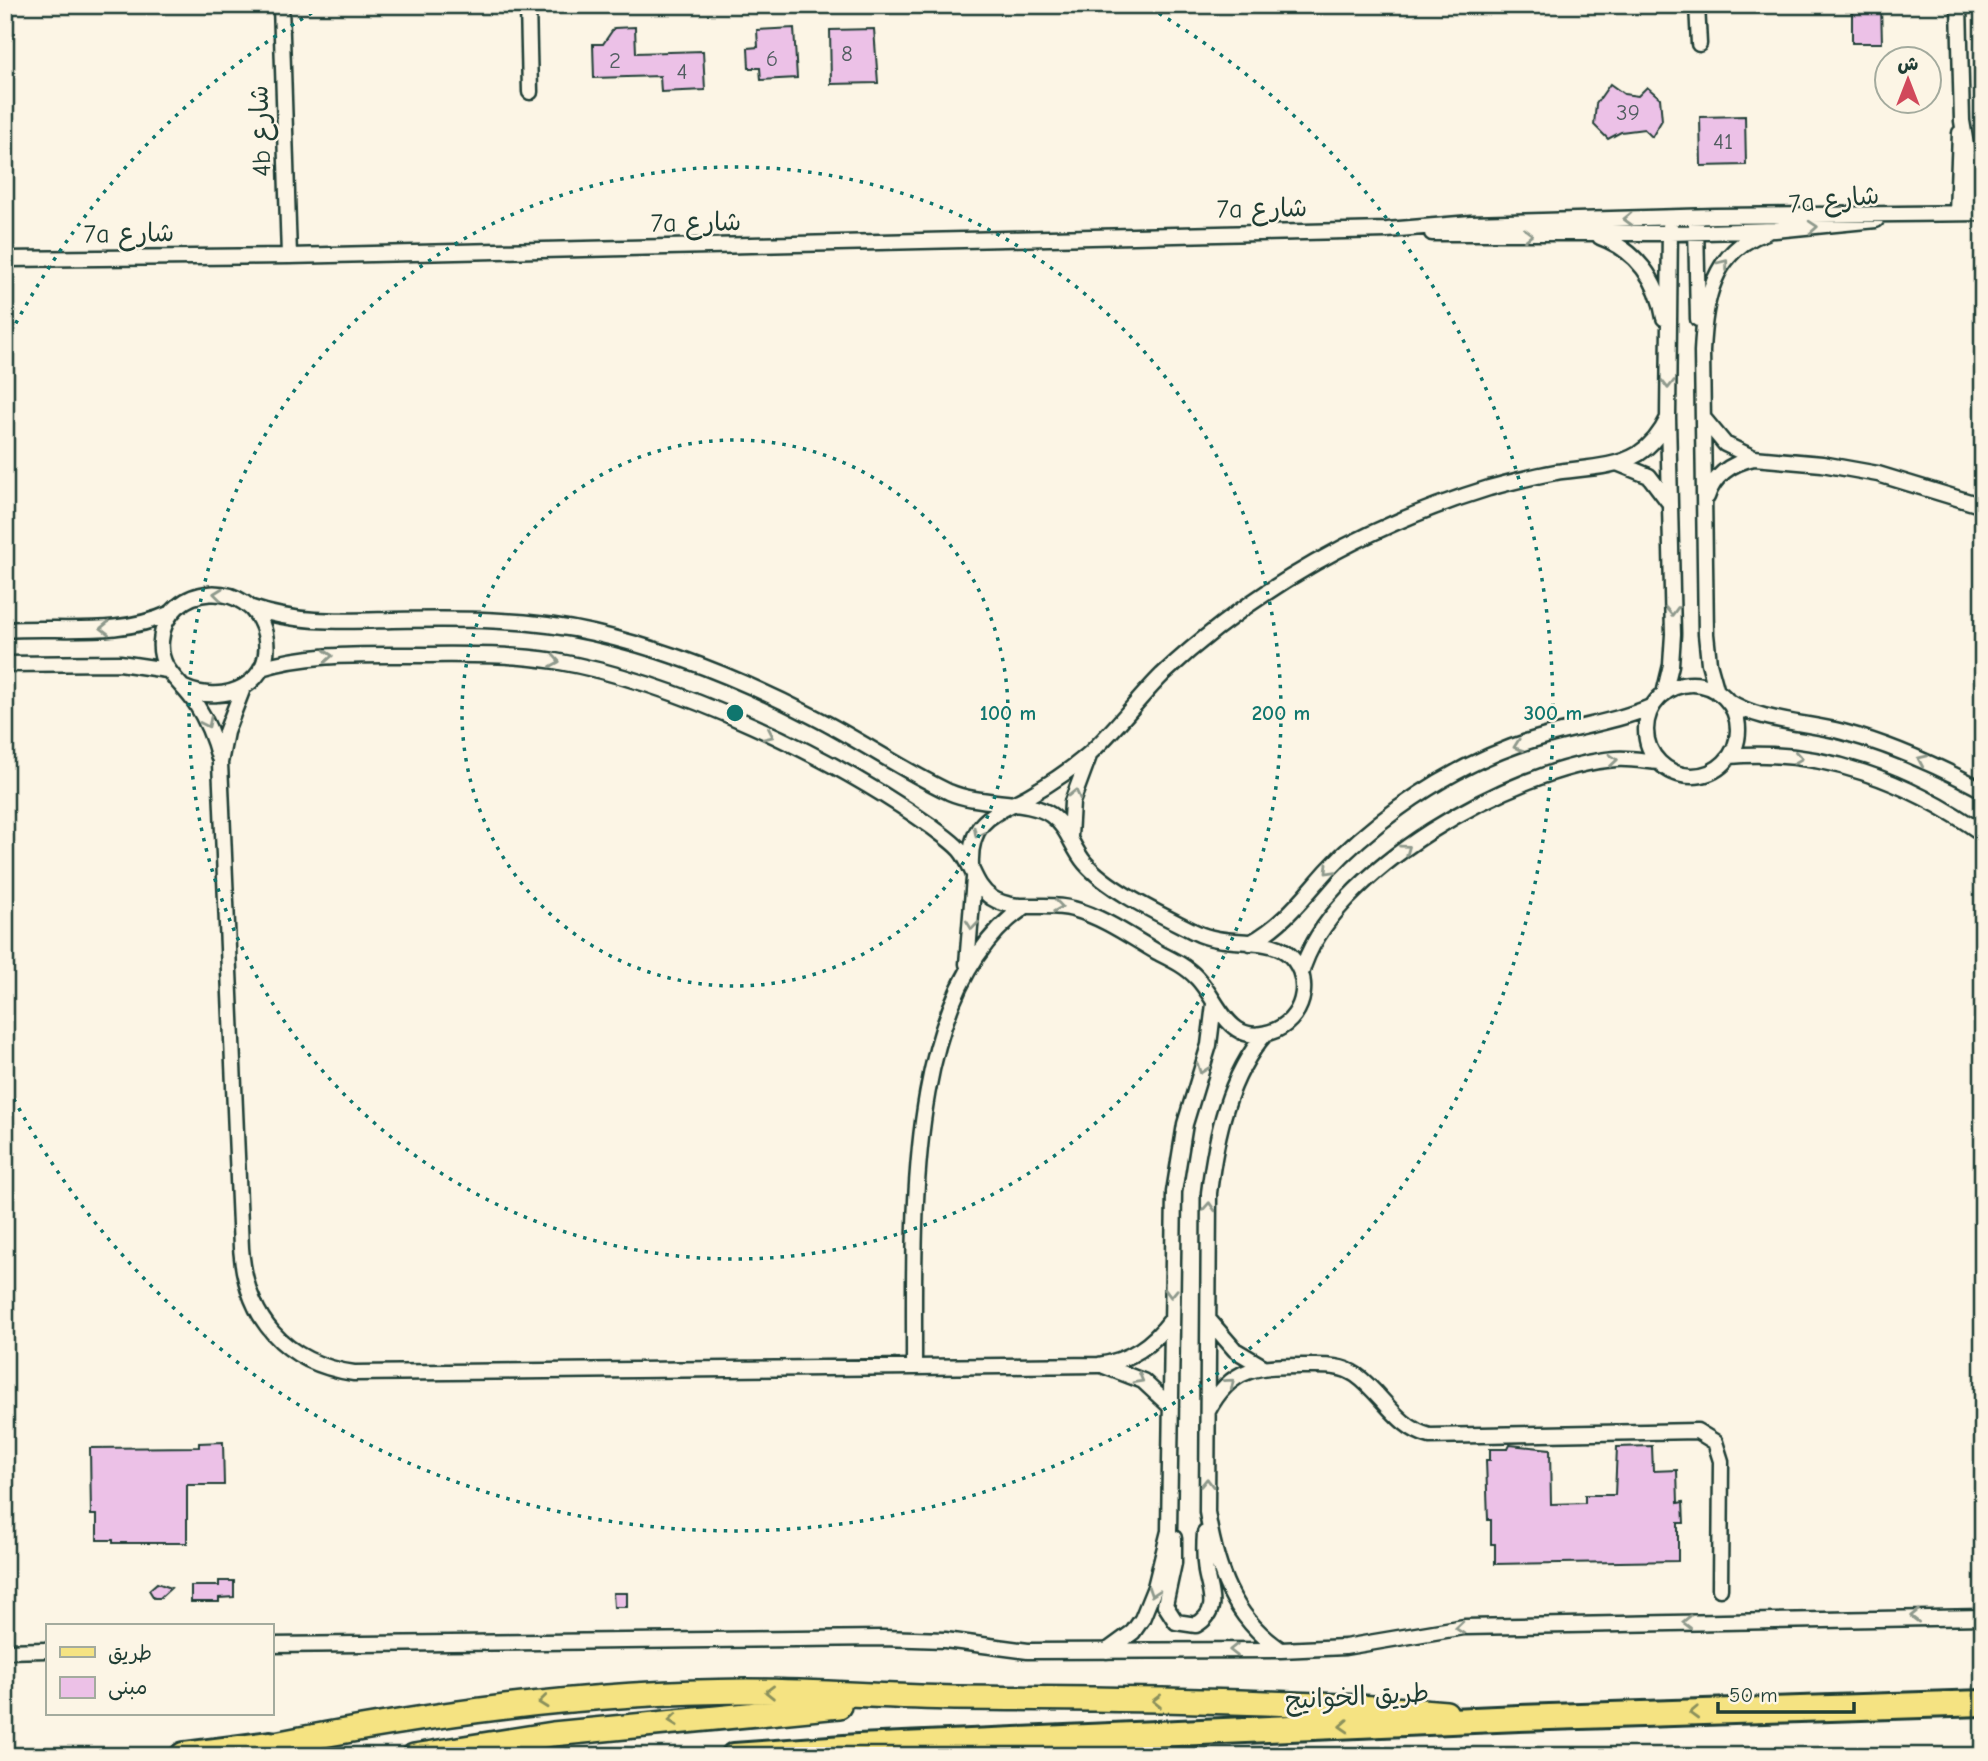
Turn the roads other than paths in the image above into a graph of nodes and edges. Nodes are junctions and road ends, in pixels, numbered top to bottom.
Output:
1 (281, 5) edge
2 (527, 5) edge
3 (1698, 5) edge
4 (1959, 5) edge
5 (1699, 44) dead end
6 (530, 92) dead end
7 (1970, 213) edge
8 (1909, 215) junction
9 (1670, 218) junction
10 (1696, 225) junction
11 (1775, 229) junction
12 (1387, 230) junction
13 (1670, 233) junction
14 (1588, 234) junction
15 (289, 256) junction
16 (5, 259) edge
17 (1668, 347) junction
18 (1702, 352) junction
19 (1668, 418) junction
20 (1704, 419) junction
21 (1754, 458) junction
22 (1615, 463) junction
23 (1670, 504) junction
24 (1705, 504) junction
25 (1983, 506) edge
26 (252, 608) junction
27 (171, 613) junction
28 (5, 630) edge
29 (5, 664) edge
30 (261, 668) junction
31 (167, 670) junction
32 (184, 688) junction
33 (243, 688) junction
34 (1664, 694) junction
35 (1722, 696) junction
36 (1653, 706) junction
37 (1091, 752) junction
38 (1730, 756) junction
39 (1659, 762) junction
40 (220, 763) junction
41 (1983, 790) edge
42 (1009, 805) junction
43 (1983, 834) edge
44 (1070, 839) junction
45 (973, 872) junction
46 (1027, 905) junction
47 (1249, 944) junction
48 (965, 972) junction
49 (1301, 974) junction
50 (1214, 1003) junction
51 (1266, 1033) junction
52 (1171, 1320) junction
53 (1209, 1320) junction
54 (1099, 1365) junction
55 (1262, 1366) junction
56 (914, 1367) junction
57 (1171, 1406) junction
58 (1208, 1411) junction
59 (1171, 1512) junction
60 (1208, 1512) junction
61 (1720, 1589) dead end
62 (1983, 1617) edge
63 (273, 1645) edge
64 (46, 1650) edge
65 (1281, 1650) junction
66 (5, 1651) edge
67 (1107, 1651) junction
68 (936, 1698) junction
69 (1983, 1703) edge
70 (1519, 1718) junction
71 (270, 1745) junction
72 (184, 1756) edge
73 (244, 1756) edge
74 (414, 1756) edge
75 (734, 1756) edge

1 - 15 street, 4b شارع
2 - 6 street
3 - 5 street
4 - 7 street
7 - 8 street, 7a شارع
8 - 10 street, 7a شارع
11 -> 8 street, 7a شارع
9 - 10 street, 7a شارع
9 -> 12 street, 7a شارع
9 - 13 street
10 - 11 street, 7a شارع
10 - 13 street, 7a شارع
10 - 18 street
18 -> 11 street
12 -> 14 street, 7a شارع
12 - 15 street, 7a شارع
13 - 14 street, 7a شارع
13 - 17 street
14 - 17 street
15 - 16 street, 7a شارع
17 -> 19 street
18 - 20 street
19 - 22 street
19 - 23 street
20 - 21 street
20 - 24 street
21 - 24 street
21 - 25 street
22 - 23 street
22 - 37 street
23 -> 34 street
24 - 35 street
26 -> 27 street
26 - 30 street
26 - 42 street
27 -> 28 street
27 - 31 street
29 - 31 street
30 - 33 street
30 -> 45 street
31 - 32 street
32 - 33 street
32 -> 40 street
33 - 40 street
34 - 35 street
34 - 36 street
35 - 38 street
41 -> 35 street
36 - 39 street
36 -> 47 street
37 - 42 street
44 -> 37 street
38 - 39 street
38 -> 43 street
49 -> 39 street
40 - 56 street
42 - 44 street
42 -> 45 street
44 - 47 street
45 - 46 street
45 -> 48 street
46 - 48 street
46 -> 50 street
47 - 49 street
48 - 56 street
49 - 51 street
50 - 51 street
50 -> 52 street
53 -> 51 street
52 - 54 street
52 - 57 street
53 - 55 street
53 - 58 street
54 - 56 street
54 -> 57 street
58 -> 55 street
55 - 61 street
57 - 59 street
60 -> 58 street
59 - 60 street
59 -> 67 street
60 - 65 street
62 -> 65 street
63 - 67 street
64 - 66 street
65 -> 67 street
70 -> 68 main road
68 -> 71 main road
68 -> 74 main road
69 -> 70 highway, طريق الخوانيج
70 -> 75 highway, طريق الخوانيج
71 - 72 highway
71 - 73 main road

